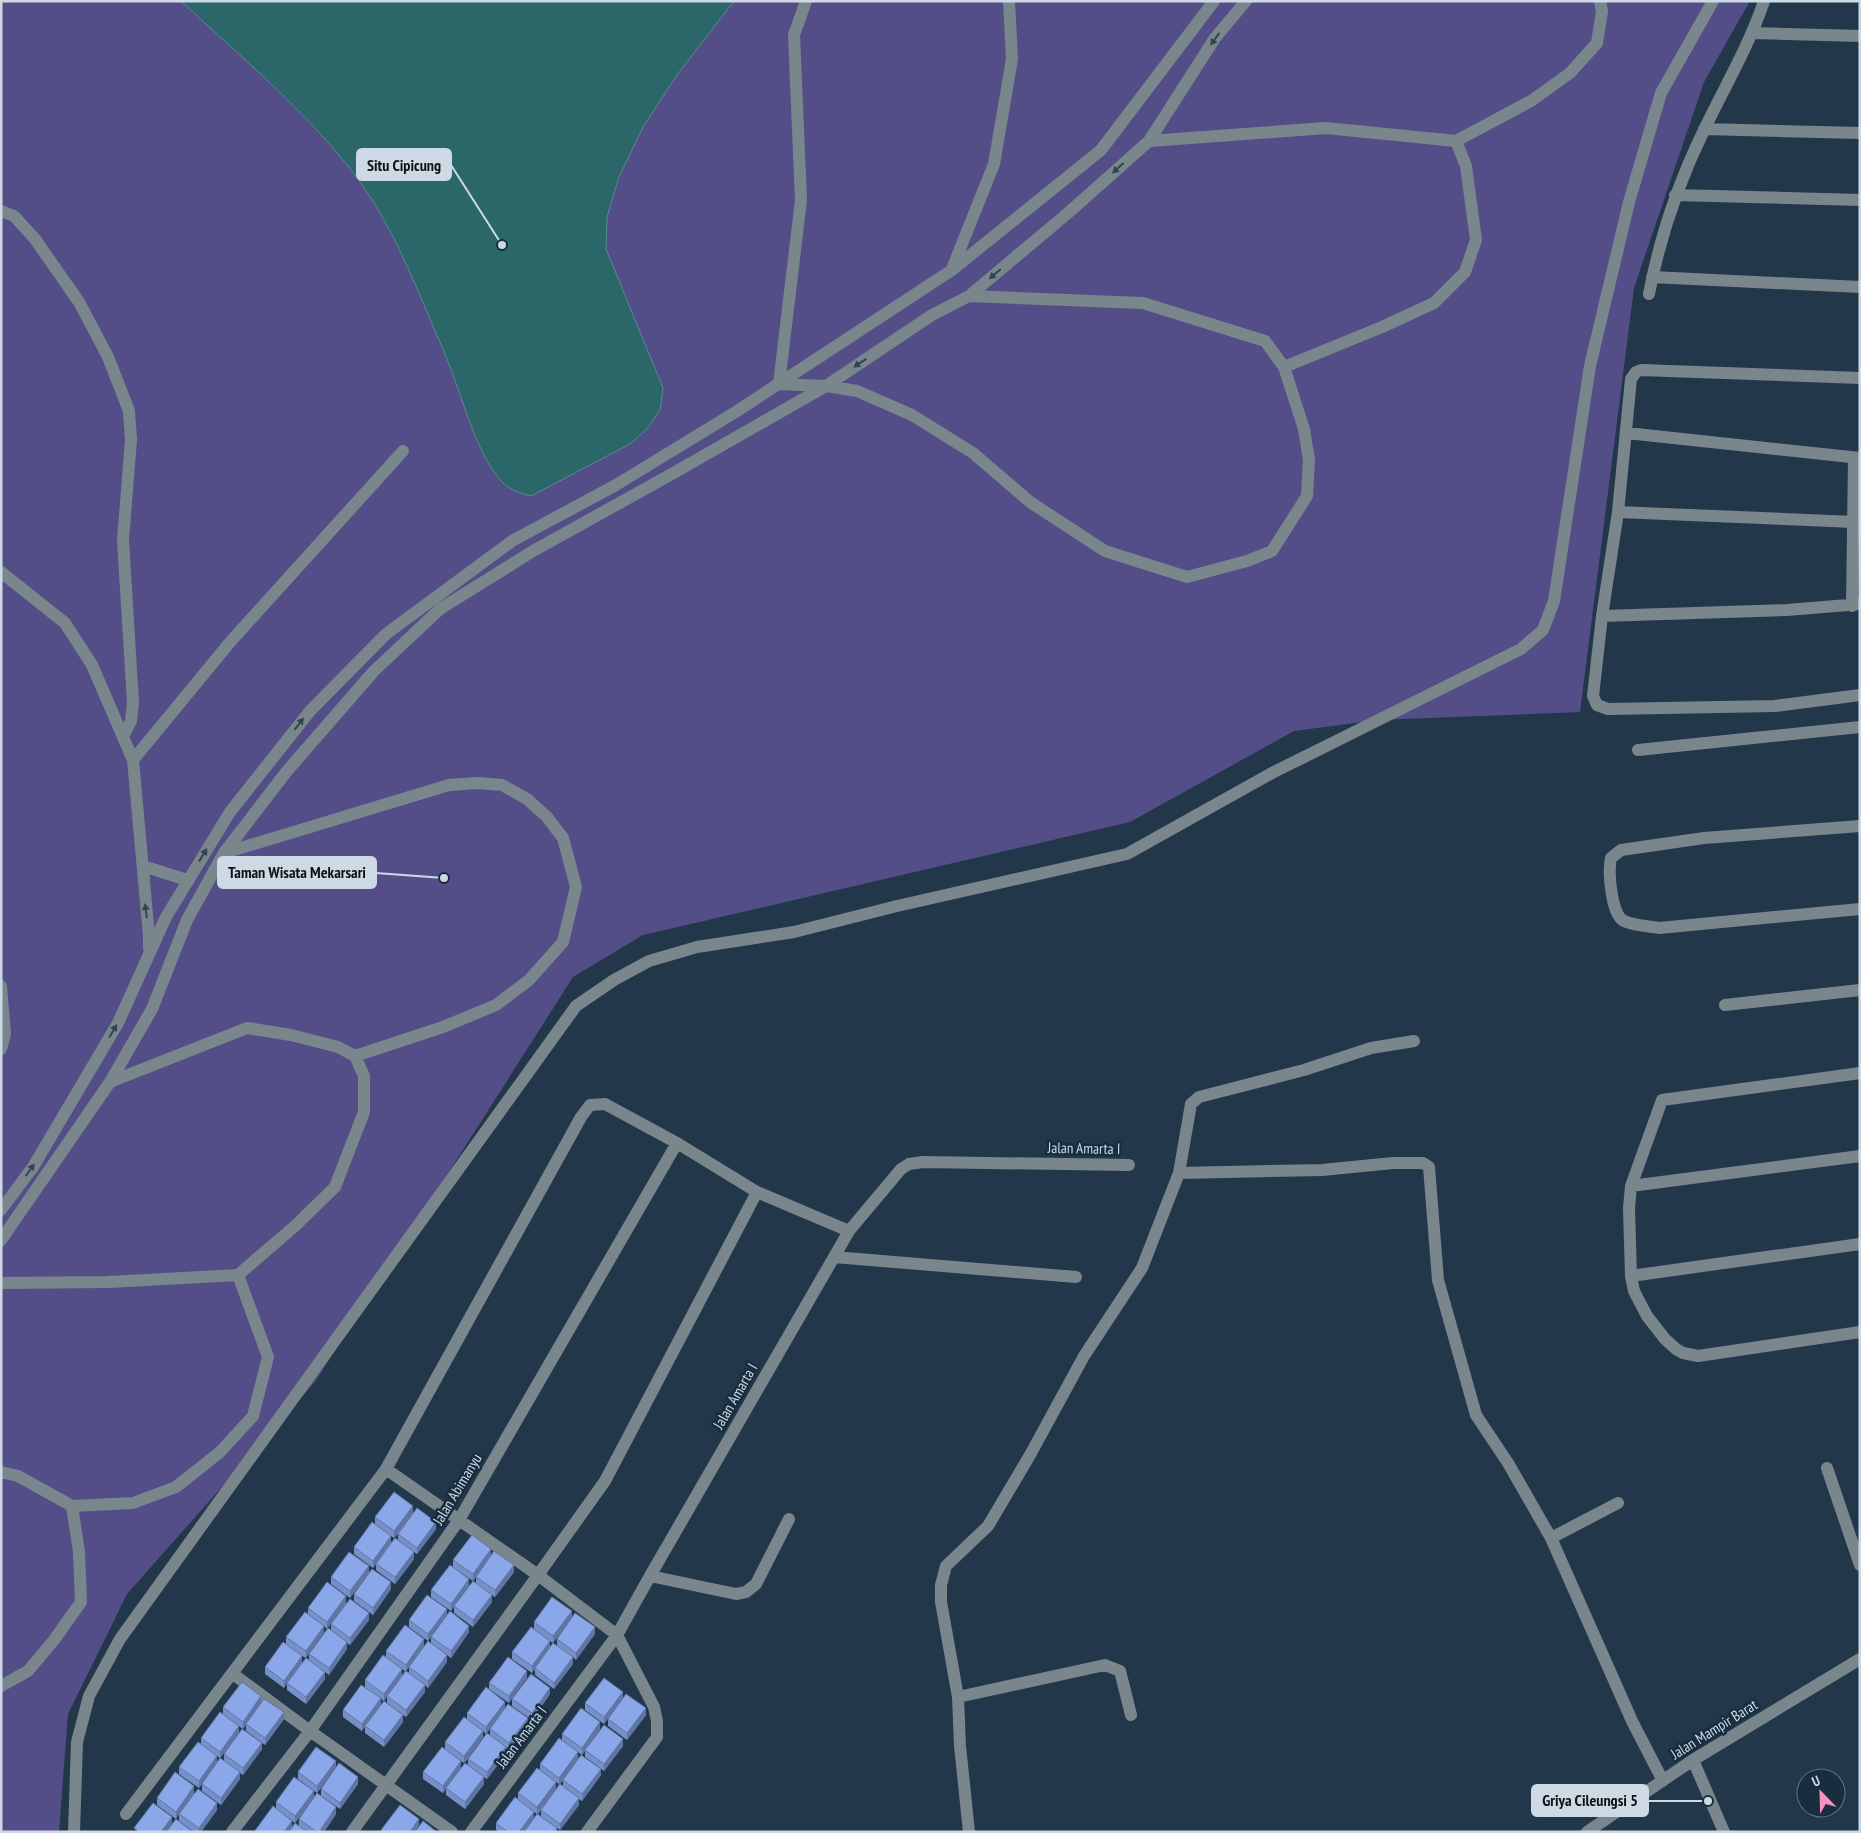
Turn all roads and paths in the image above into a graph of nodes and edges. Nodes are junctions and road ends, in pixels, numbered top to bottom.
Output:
1 (806, 1) edge
2 (1009, 1) edge
3 (1214, 1) edge
4 (1246, 1) edge
5 (1600, 1) edge
6 (1713, 1) edge
7 (1764, 1) edge
8 (1753, 32) junction
9 (1860, 36) edge
10 (1704, 129) junction
11 (1860, 133) edge
12 (1149, 141) junction
13 (1456, 141) junction
14 (1675, 195) junction
15 (1860, 200) edge
16 (1, 211) edge
17 (952, 270) junction
18 (1652, 276) junction
19 (1860, 287) edge
20 (1649, 294) dead end
21 (969, 296) junction
22 (1284, 367) junction
23 (1860, 378) edge
24 (779, 384) junction
25 (826, 386) junction
26 (1627, 433) junction
27 (403, 451) dead end
28 (1857, 458) edge
29 (1618, 512) junction
30 (1854, 522) junction
31 (1, 572) edge
32 (1856, 605) edge
33 (1602, 616) junction
34 (1860, 695) edge
35 (1860, 727) edge
36 (123, 736) junction
37 (1638, 750) dead end
38 (133, 760) junction
39 (1860, 826) edge
40 (224, 853) junction
41 (143, 866) junction
42 (187, 880) junction
43 (1860, 909) edge
44 (148, 956) junction
45 (1, 986) edge
46 (1860, 990) edge
47 (1725, 1005) dead end
48 (1414, 1041) dead end
49 (1, 1049) edge
50 (355, 1056) junction
51 (1860, 1073) edge
52 (110, 1082) junction
53 (677, 1142) junction
54 (1860, 1156) edge
55 (1129, 1165) dead end
56 (1179, 1173) junction
57 (1632, 1186) junction
58 (757, 1192) junction
59 (1, 1210) edge
60 (849, 1231) junction
61 (1, 1240) edge
62 (1860, 1244) edge
63 (834, 1257) junction
64 (238, 1275) junction
65 (1076, 1276) dead end
66 (1631, 1276) junction
67 (1, 1283) edge
68 (1860, 1332) edge
69 (1826, 1468) dead end
70 (386, 1469) junction
71 (1, 1472) edge
72 (1618, 1503) dead end
73 (72, 1506) junction
74 (789, 1519) dead end
75 (459, 1520) junction
76 (1551, 1538) junction
77 (1860, 1565) edge
78 (538, 1575) junction
79 (650, 1576) junction
80 (618, 1635) junction
81 (1860, 1659) edge
82 (233, 1674) junction
83 (1, 1686) edge
84 (958, 1697) junction
85 (1131, 1715) dead end
86 (310, 1731) junction
87 (1693, 1760) junction
88 (1662, 1781) junction
89 (386, 1786) junction
90 (126, 1814) dead end
91 (74, 1832) edge
92 (232, 1832) edge
93 (352, 1832) edge
94 (452, 1832) edge
95 (471, 1832) edge
96 (587, 1832) edge
97 (969, 1832) edge
98 (1587, 1832) edge
99 (1724, 1832) edge

1 - 24 street
2 - 17 street
3 - 17 street
4 -> 12 street
5 - 13 street
6 - 91 street
7 - 8 street
8 - 9 street
8 - 10 street
10 - 11 street
10 - 14 street
12 - 13 street
12 -> 21 street
13 - 22 street
14 - 15 street
14 - 18 street
16 - 36 street
17 - 24 street
18 - 19 street
18 - 20 street
21 - 22 street
21 -> 25 street
22 - 25 street
23 - 26 street
24 - 25 street
42 -> 24 street
25 - 40 street
26 - 28 street
26 - 29 street
27 - 38 street
28 - 30 street
29 - 30 street
29 - 33 street
30 - 32 street
31 - 36 street
32 - 33 street
33 - 34 street
35 - 37 street
36 - 38 street
38 - 41 street
39 - 43 street
40 - 50 street
40 - 52 street
41 - 42 street
44 -> 41 street
42 - 44 street
59 -> 44 street
45 - 49 street
46 - 47 street
48 - 56 street
50 - 52 street
50 - 64 street
51 - 57 street
52 - 61 street
53 - 58 street
53 - 70 street
53 - 75 street, Jalan Abimanyu
54 - 57 street
55 - 60 street, Jalan Amarta I
56 - 76 street
56 - 84 street
57 - 66 street
58 - 60 street
58 - 78 street
60 - 63 street, Jalan Amarta I
62 - 66 street
63 - 65 street
63 - 79 street, Jalan Amarta I
64 - 67 street
64 - 73 street
66 - 68 street
69 - 77 street
70 - 75 street
70 - 82 street
71 - 73 street
72 - 76 street
73 - 83 street
74 - 79 street
75 - 78 street
75 - 86 street, Jalan Abimanyu
76 - 88 street
78 - 80 street
78 - 89 street
79 - 80 street, Jalan Amarta I
80 - 95 street, Jalan Amarta I
80 - 96 street
81 - 87 street, Jalan Mampir Barat
82 - 86 street
82 - 90 street
84 - 85 street
84 - 97 street
86 - 89 street
86 - 92 street, Jalan Abimanyu
87 - 88 street, Jalan Mampir Barat
87 - 99 street
88 - 98 street, Jalan Mampir Barat
89 - 93 street
89 - 94 street

